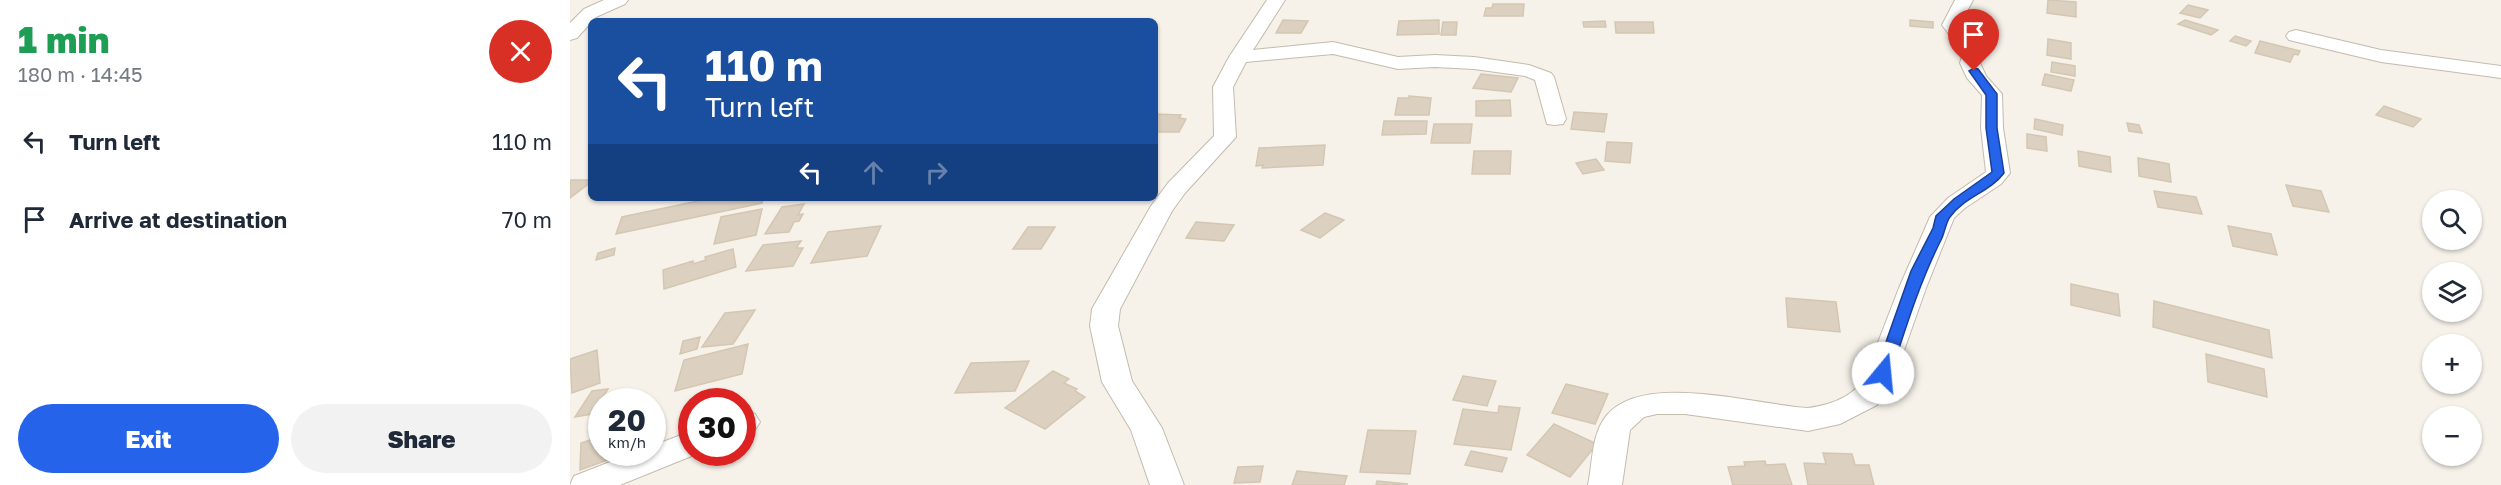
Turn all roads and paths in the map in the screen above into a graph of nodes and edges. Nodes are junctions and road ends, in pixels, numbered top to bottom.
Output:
1 (619, 0) edge
2 (1275, 0) edge
3 (1964, 0) edge
4 (570, 34) edge
5 (2296, 36) dead end
6 (1239, 57) junction
7 (2501, 72) edge
8 (1555, 119) dead end
9 (678, 449) edge
10 (586, 485) edge
11 (1167, 485) edge
12 (1605, 485) edge

1 - 4 street
2 - 6 street
3 - 12 street
5 - 7 street
6 - 8 street
6 - 11 street
9 - 10 street

